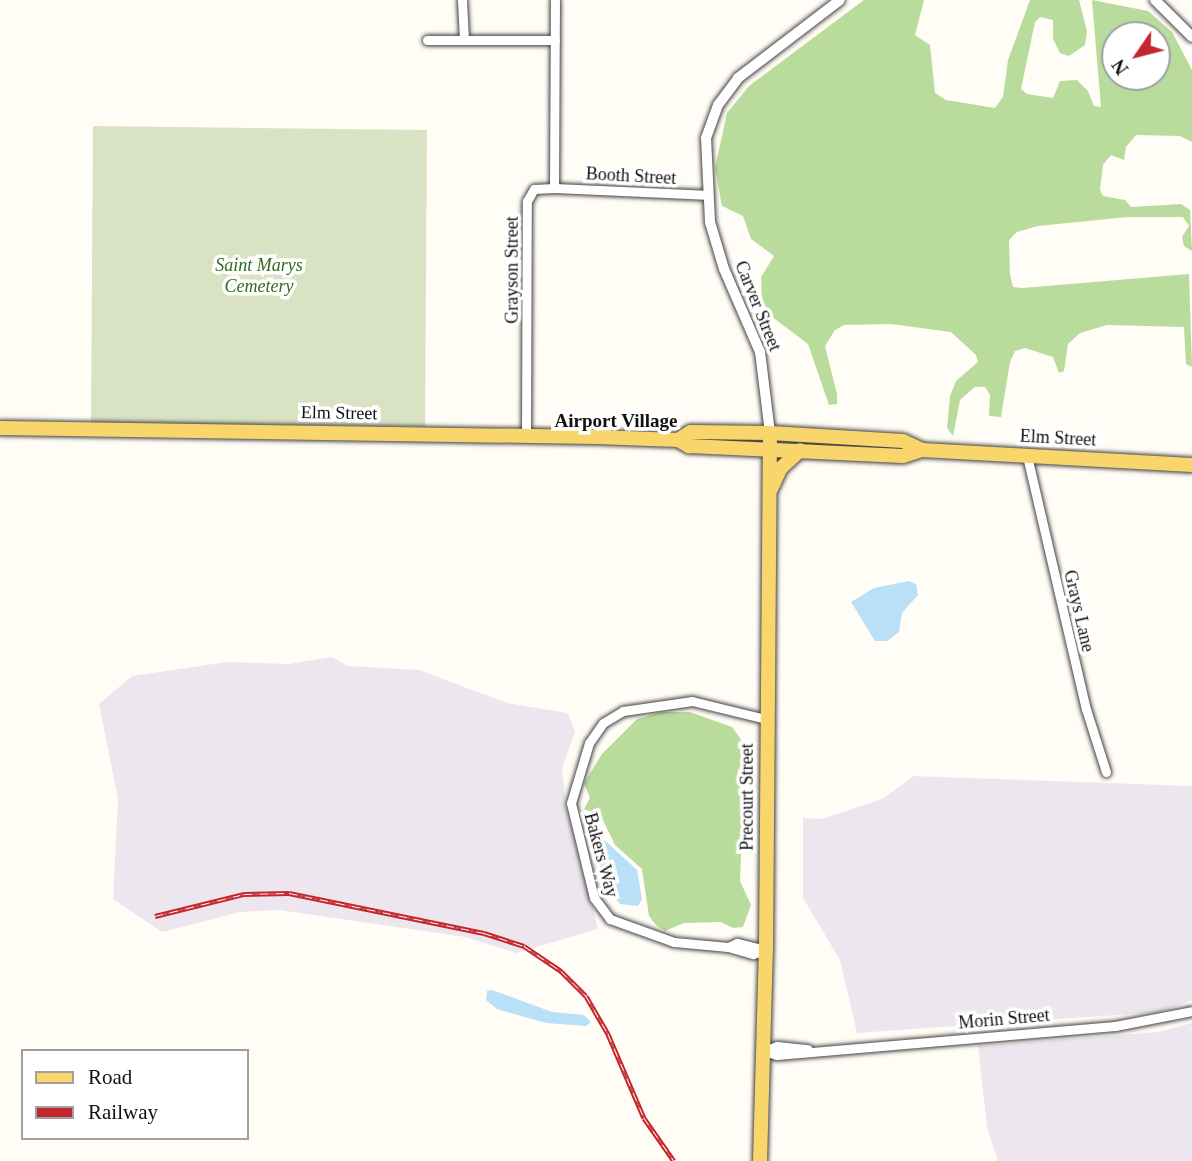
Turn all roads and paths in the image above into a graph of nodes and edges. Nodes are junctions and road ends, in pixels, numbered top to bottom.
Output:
1 (462, 0) edge
2 (555, 0) edge
3 (840, 0) edge
4 (1155, 0) edge
5 (1192, 37) edge
6 (427, 40) dead end
7 (464, 40) junction
8 (555, 40) junction
9 (554, 188) junction
10 (706, 195) junction
11 (0, 428) edge
12 (770, 433) junction
13 (526, 436) junction
14 (678, 440) junction
15 (769, 448) junction
16 (800, 450) junction
17 (922, 450) junction
18 (1027, 456) junction
19 (1192, 465) edge
20 (769, 494) junction
21 (766, 719) junction
22 (1105, 772) dead end
23 (766, 950) junction
24 (1192, 1011) edge
25 (764, 1051) junction
26 (760, 1161) edge

1 - 7 street
2 - 8 street
3 - 10 street
4 - 5 street
6 - 7 street
7 - 8 street
8 - 9 street
9 - 10 street, Booth Street
9 - 13 street, Grayson Street
10 - 12 street, Carver Street
11 - 13 main road, Elm Street
12 - 14 main road, Elm Street
12 - 15 main road, Precourt Street
12 - 17 main road, Elm Street
13 - 14 main road, Elm Street
14 - 15 main road, Elm Street
15 - 16 main road, Elm Street
15 - 20 main road, Precourt Street
16 - 17 main road, Elm Street
16 - 20 main road
17 - 18 main road, Elm Street
18 - 19 main road, Elm Street
18 - 22 street, Grays Lane
20 - 21 main road, Precourt Street
21 - 23 main road, Precourt Street
21 - 23 street, Bakers Way
23 - 25 main road, Precourt Street
24 - 25 street, Morin Street
25 - 26 main road, Precourt Street

